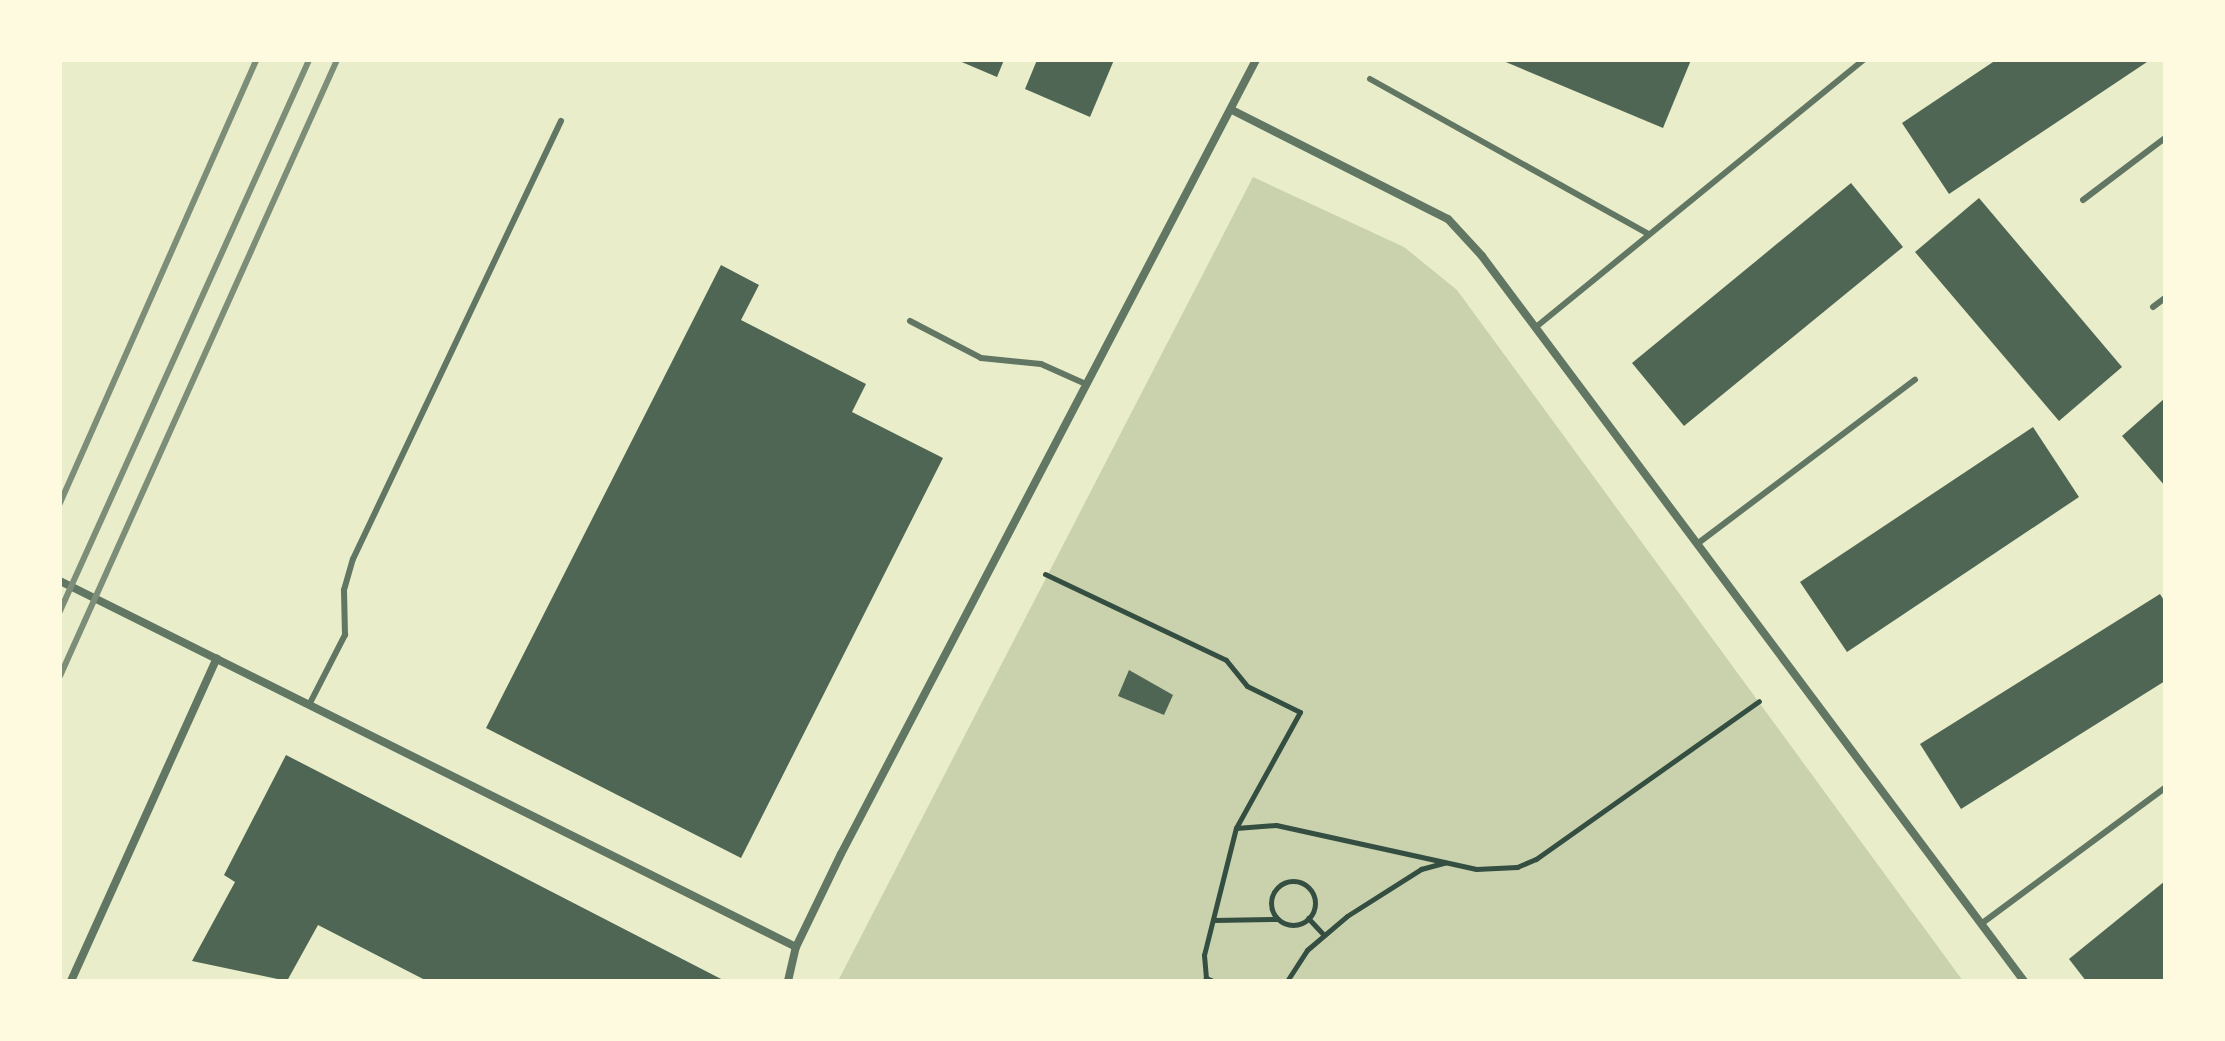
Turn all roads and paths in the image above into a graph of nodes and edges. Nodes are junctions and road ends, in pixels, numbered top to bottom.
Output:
1 (1256, 60) edge
2 (1863, 60) edge
3 (1370, 79) dead end
4 (1232, 110) junction
5 (561, 121) dead end
6 (2165, 138) edge
7 (2083, 200) dead end
8 (1649, 234) junction
9 (2165, 298) edge
10 (2153, 307) dead end
11 (910, 321) dead end
12 (1536, 327) junction
13 (1915, 380) dead end
14 (1086, 384) junction
15 (1697, 544) junction
16 (1045, 574) dead end
17 (60, 581) edge
18 (217, 658) junction
19 (1759, 701) dead end
20 (309, 705) junction
21 (2165, 788) edge
22 (1236, 828) junction
23 (1445, 862) junction
24 (1308, 918) junction
25 (1278, 919) junction
26 (1213, 920) junction
27 (1981, 924) junction
28 (1324, 935) junction
29 (796, 947) junction
30 (71, 981) edge
31 (788, 981) edge
32 (1213, 981) edge
33 (1287, 981) edge
34 (2024, 981) edge

1 - 4 street
2 - 8 lane
3 - 8 lane
4 - 12 street
4 - 14 street
5 - 20 lane
6 - 7 lane
8 - 12 lane
9 - 10 lane
11 - 14 lane
12 - 15 street
13 - 15 lane
14 - 29 street
15 - 27 street
16 - 22 path
17 - 18 street
18 - 20 street
18 - 30 street
19 - 23 path
20 - 29 street
21 - 27 lane
22 - 23 path
22 - 26 path
23 - 28 path
24 - 25 path
24 - 25 path
24 - 28 path
25 - 26 path
26 - 32 path
27 - 34 street
28 - 33 path
29 - 31 street

